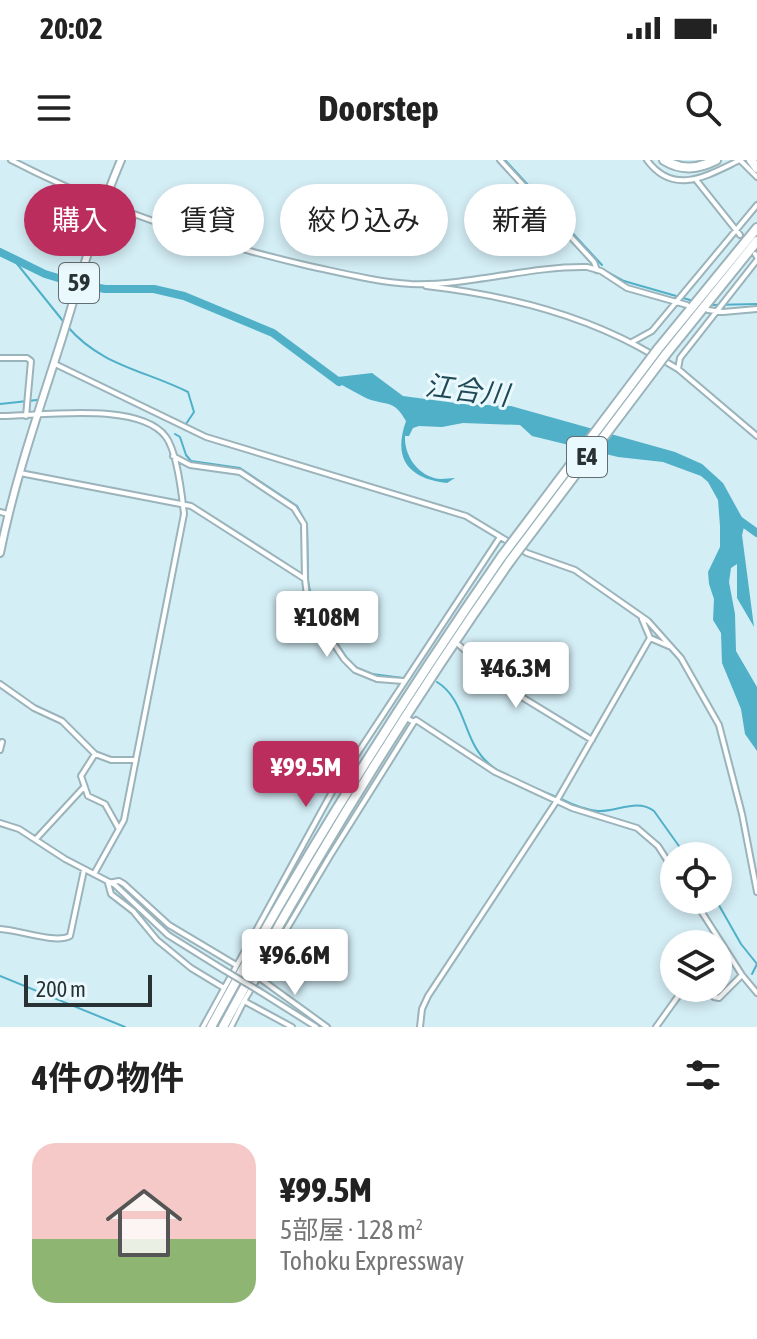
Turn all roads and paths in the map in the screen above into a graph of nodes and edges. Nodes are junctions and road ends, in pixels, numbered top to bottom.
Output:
1 (11, 160) edge
2 (121, 160) edge
3 (500, 160) edge
4 (647, 160) edge
5 (664, 160) edge
6 (673, 160) edge
7 (705, 160) edge
8 (716, 160) edge
9 (751, 160) edge
10 (757, 168) edge
11 (757, 177) edge
12 (696, 181) junction
13 (59, 184) edge
14 (112, 184) edge
15 (757, 205) edge
16 (136, 215) edge
17 (757, 228) edge
18 (736, 230) junction
19 (740, 235) dead end
20 (757, 241) edge
21 (88, 256) edge
22 (756, 257) edge
23 (597, 270) junction
24 (408, 284) junction
25 (679, 299) junction
26 (687, 305) dead end
27 (719, 308) junction
28 (757, 309) edge
29 (708, 310) dead end
30 (632, 342) junction
31 (662, 351) junction
32 (0, 358) edge
33 (54, 362) junction
34 (678, 369) junction
35 (0, 416) edge
36 (26, 416) junction
37 (36, 416) junction
38 (757, 436) edge
39 (173, 455) junction
40 (18, 472) junction
41 (183, 504) junction
42 (4, 513) edge
43 (500, 537) junction
44 (0, 553) edge
45 (506, 559) junction
46 (305, 579) junction
47 (641, 617) junction
48 (650, 638) junction
49 (459, 645) dead end
50 (672, 648) junction
51 (403, 681) junction
52 (0, 684) edge
53 (408, 719) dead end
54 (414, 722) junction
55 (592, 740) junction
56 (2, 742) dead end
57 (0, 750) edge
58 (95, 754) junction
59 (136, 760) junction
60 (84, 787) junction
61 (556, 802) junction
62 (0, 823) edge
63 (119, 829) junction
64 (36, 839) junction
65 (660, 849) edge
66 (84, 870) junction
67 (94, 874) junction
68 (108, 883) junction
69 (757, 892) edge
70 (703, 914) edge
71 (0, 929) edge
72 (236, 965) junction
73 (742, 975) junction
74 (258, 977) junction
75 (732, 985) edge
76 (224, 988) junction
77 (757, 993) edge
78 (244, 1001) junction
79 (674, 1002) edge
80 (203, 1027) edge
81 (211, 1027) edge
82 (223, 1027) edge
83 (231, 1027) edge
84 (292, 1027) edge
85 (316, 1027) edge
86 (327, 1027) edge
87 (420, 1027) edge
88 (656, 1027) edge

1 - 13 street
2 - 14 main road, 59
3 - 23 street
4 - 12 street
5 - 8 highway
6 - 7 highway
9 - 10 highway
11 - 12 street
12 - 18 street
15 - 18 street
16 - 24 street
17 - 31 highway, E4
18 - 19 street
18 - 25 street
20 - 31 highway, E4
21 - 33 main road, 59
22 - 27 street
23 - 24 street
23 - 25 street
24 - 30 street
25 - 26 street
25 - 30 street
27 - 28 street
27 - 29 street
27 - 34 street
30 - 34 street
31 - 45 highway, E4, bridge
32 - 36 street
33 - 37 main road, 59
33 - 43 street
34 - 38 street
35 - 36 street
36 - 37 street
37 - 39 street
37 - 40 main road, 59
39 - 41 street
39 - 46 street
40 - 41 street
40 - 42 main road, 59
41 - 46 street
41 - 59 street
42 - 44 main road, 59
43 - 47 street
43 - 51 street
45 - 81 highway, E4
45 - 82 highway, E4
46 - 51 street
47 - 48 street
47 - 50 street
48 - 50 street
48 - 55 street
49 - 55 street
50 - 69 street
51 - 72 street
52 - 58 street
53 - 54 street
54 - 61 street
54 - 74 street
55 - 61 street
56 - 57 street
58 - 59 street
58 - 60 street
59 - 63 street
60 - 63 street
60 - 64 street
61 - 65 street
61 - 87 street
62 - 64 street
63 - 67 street
64 - 66 street
66 - 67 street
66 - 71 street
67 - 68 street
68 - 72 street
68 - 76 street
68 - 85 street, bridge
70 - 73 street
72 - 76 street
73 - 75 street
73 - 77 street
74 - 78 street
74 - 86 street
76 - 80 street
78 - 83 street
78 - 84 street
79 - 88 street

